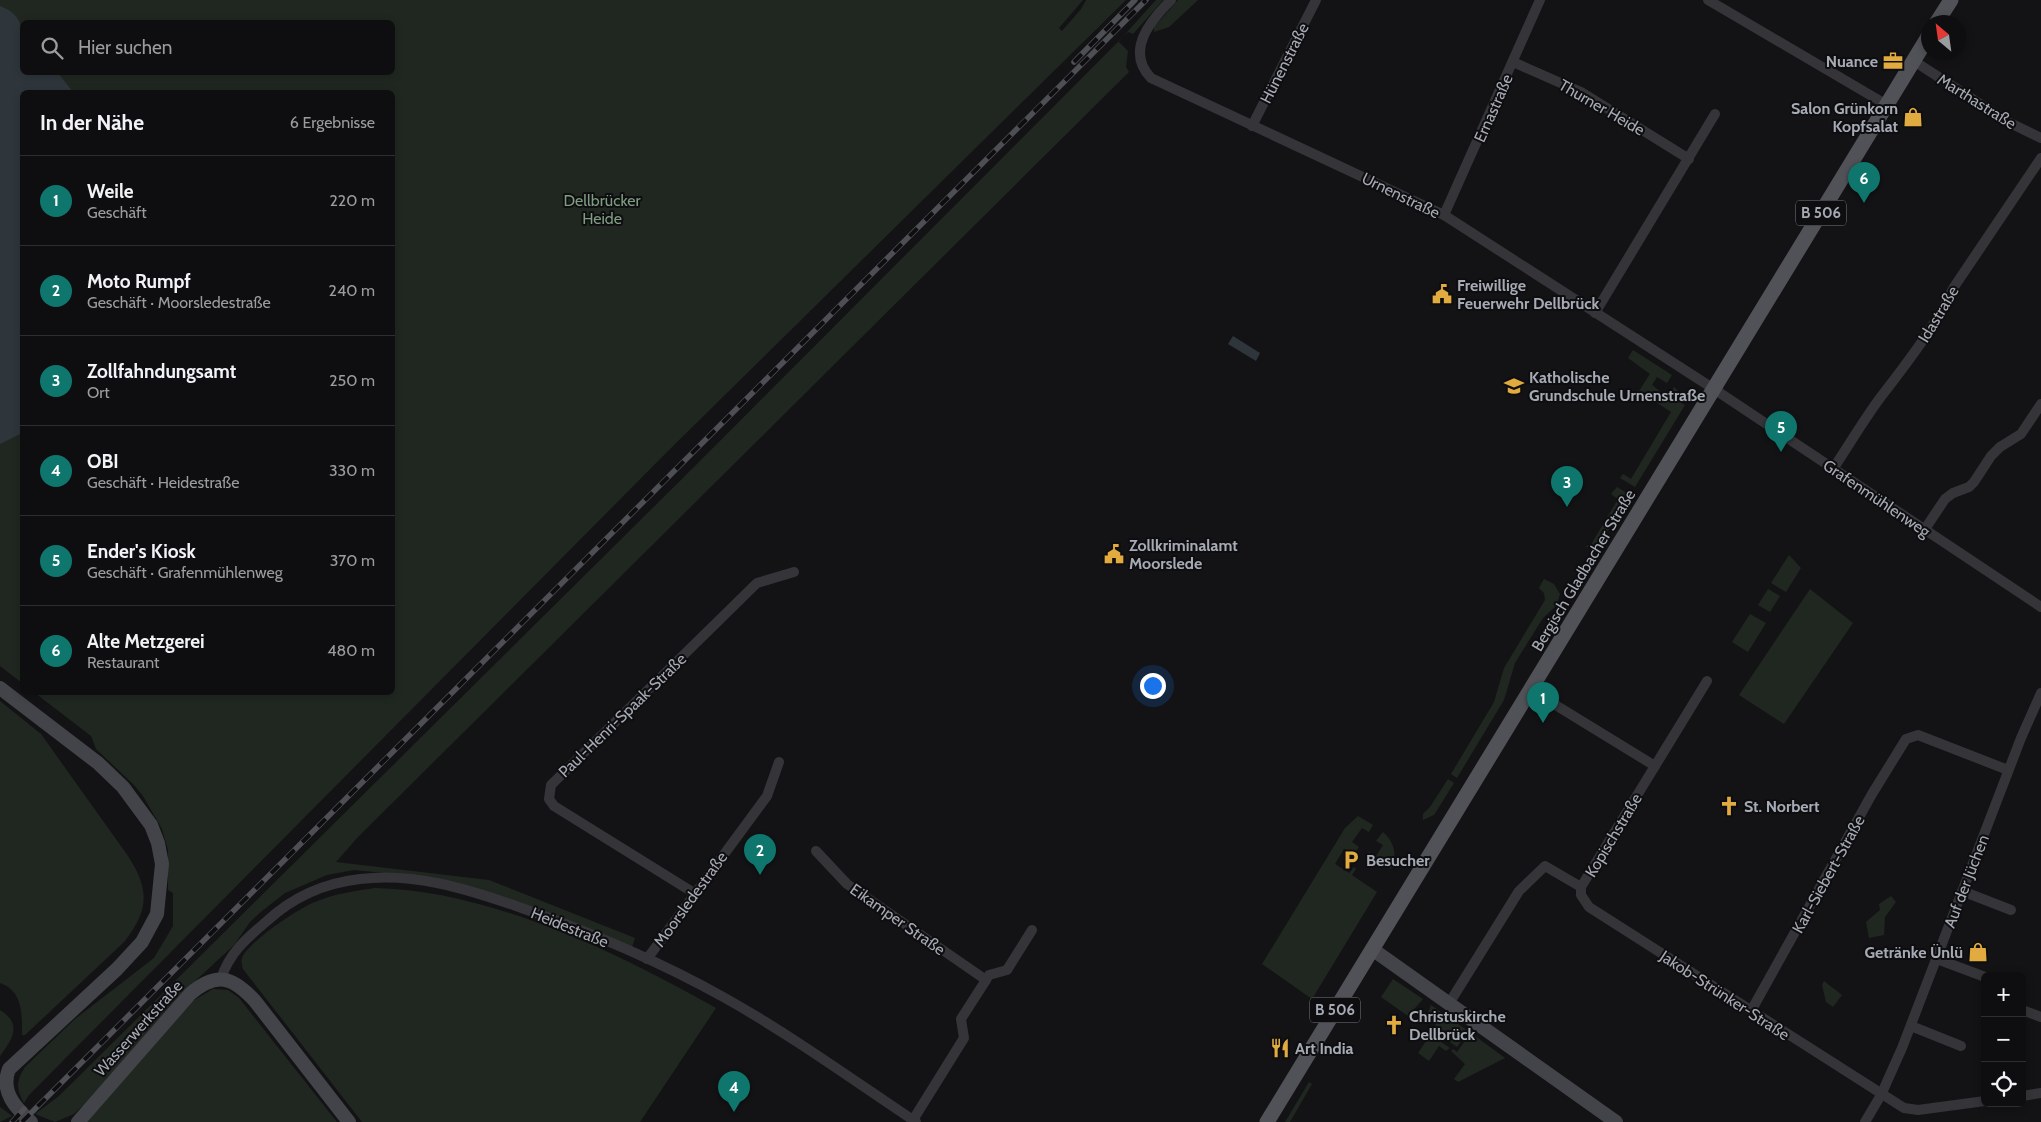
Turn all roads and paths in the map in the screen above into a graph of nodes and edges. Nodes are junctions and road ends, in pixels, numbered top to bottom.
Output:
1 (1171, 0) edge
2 (1316, 0) edge
3 (1540, 0) edge
4 (1708, 0) edge
5 (1951, 0) edge
6 (1941, 15) edge
7 (1921, 48) edge
8 (1914, 60) junction
9 (1513, 62) junction
10 (1887, 105) junction
11 (1715, 114) dead end
12 (1252, 126) junction
13 (2041, 138) edge
14 (2041, 158) edge
15 (1689, 159) junction
16 (1444, 216) junction
17 (1596, 313) junction
18 (1714, 389) junction
19 (2041, 404) edge
20 (1833, 468) junction
21 (1925, 529) junction
22 (794, 572) dead end
23 (2041, 607) edge
24 (1707, 681) dead end
25 (0, 688) edge
26 (1531, 690) junction
27 (2041, 693) edge
28 (778, 762) dead end
29 (1655, 766) junction
30 (2008, 770) junction
31 (816, 851) dead end
32 (1580, 887) junction
33 (1962, 891) junction
34 (694, 893) junction
35 (2011, 910) dead end
36 (1032, 930) dead end
37 (1372, 949) junction
38 (647, 959) junction
39 (1936, 959) junction
40 (1981, 976) edge
41 (221, 979) junction
42 (986, 980) junction
43 (1450, 1002) junction
44 (1751, 1011) junction
45 (2026, 1011) edge
46 (2041, 1017) edge
47 (1911, 1026) junction
48 (1960, 1046) dead end
49 (2041, 1093) edge
50 (1881, 1095) junction
51 (2026, 1095) edge
52 (1981, 1101) edge
53 (914, 1121) edge
54 (31, 1122) edge
55 (78, 1122) edge
56 (349, 1122) edge
57 (1267, 1122) edge
58 (1616, 1122) edge
59 (1865, 1122) edge

1 - 12 street, Urnenstraße
2 - 12 street, Hünenstraße
3 - 9 street, Ernastraße
4 - 10 street
5 - 6 main road
7 - 8 main road, Bergisch Gladbacher Straße / B 506
8 - 10 main road, Bergisch Gladbacher Straße / B 506
8 - 13 street, Marthastraße
9 - 15 street, Thurner Heide
9 - 16 street, Ernastraße
10 - 18 main road, Bergisch Gladbacher Straße / B 506
11 - 15 street
12 - 16 street, Urnenstraße
14 - 20 street, Idastraße
15 - 17 street
16 - 17 street, Urnenstraße
17 - 18 street, Urnenstraße
18 - 20 street, Grafenmühlenweg
18 - 26 main road, Bergisch Gladbacher Straße / B 506
19 - 21 street
20 - 21 street, Grafenmühlenweg
21 - 23 street, Grafenmühlenweg
22 - 34 street, Paul-Henri-Spaak-Straße
24 - 29 street, Kopischstraße
25 - 54 main road
26 - 29 street
26 - 37 main road, Bergisch Gladbacher Straße / B 506
27 - 30 street, Auf der Jüchen
28 - 34 street, Moorsledestraße
29 - 32 street, Kopischstraße
30 - 33 street, Auf der Jüchen
30 - 44 street, Karl-Siebert-Straße
31 - 42 street, Eikamper Straße
32 - 43 street, Kopischstraße
32 - 44 street, Jakob-Strünker-Straße
33 - 35 street
33 - 39 street, Auf der Jüchen
34 - 38 street, Moorsledestraße
36 - 42 street
37 - 43 main road
37 - 57 main road, Bergisch Gladbacher Straße / B 506
38 - 41 street, Heidestraße
38 - 53 street, Heidestraße
39 - 40 street
39 - 47 street, Auf der Jüchen
41 - 55 main road, Wasserwerkstraße
41 - 56 main road
42 - 53 street
43 - 58 main road
44 - 50 street, Jakob-Strünker-Straße
45 - 46 street
47 - 48 street
47 - 50 street, Auf der Jüchen
49 - 51 street
50 - 52 street, Jakob-Strünker-Straße
50 - 59 street, Auf der Jüchen

